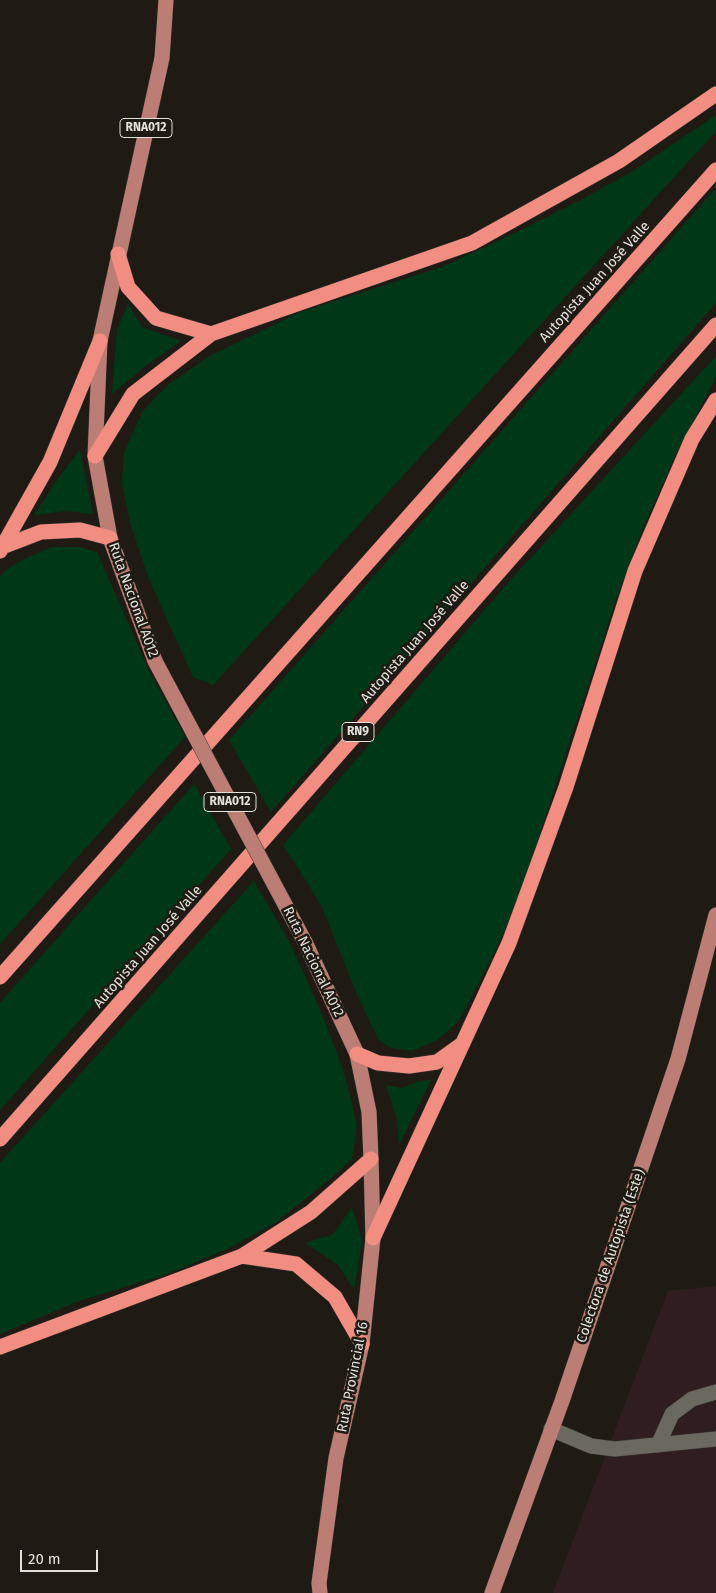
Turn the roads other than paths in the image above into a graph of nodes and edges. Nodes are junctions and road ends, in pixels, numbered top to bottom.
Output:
1 (166, 0) edge
2 (716, 94) edge
3 (716, 170) edge
4 (118, 254) junction
5 (716, 325) edge
6 (211, 334) junction
7 (100, 341) junction
8 (716, 400) edge
9 (95, 456) junction
10 (110, 538) junction
11 (1, 549) edge
12 (716, 915) edge
13 (0, 977) edge
14 (464, 1044) junction
15 (356, 1054) junction
16 (0, 1139) edge
17 (371, 1159) junction
18 (373, 1238) junction
19 (242, 1256) junction
20 (362, 1344) junction
21 (0, 1348) edge
22 (716, 1392) edge
23 (551, 1429) junction
24 (716, 1439) edge
25 (658, 1444) junction
26 (320, 1593) edge
27 (492, 1593) edge

1 - 4 main road, Ruta Nacional A012 / RNA012
2 - 6 highway
3 - 13 highway, Autopista Juan José Valle
4 - 6 highway
4 - 7 main road, Ruta Nacional A012 / RNA012
5 - 16 highway, Autopista Juan José Valle / RN9
6 - 9 highway
7 - 9 main road, Ruta Nacional A012 / RNA012
7 - 11 highway
8 - 14 highway
9 - 10 main road, Ruta Nacional A012 / RNA012
10 - 11 highway
10 - 15 main road, Ruta Nacional A012 / RNA012, bridge
12 - 23 main road, Colectora de Autopista (Este)
14 - 15 highway
14 - 18 highway
15 - 17 main road, Ruta Nacional A012 / RNA012
17 - 18 main road, Ruta Provincial 16
17 - 19 highway
18 - 20 main road, Ruta Provincial 16
19 - 20 highway
19 - 21 highway
20 - 26 main road, Ruta Provincial 16
22 - 25 lane
23 - 25 lane
23 - 27 main road, Colectora de Autopista (Este)
24 - 25 lane

